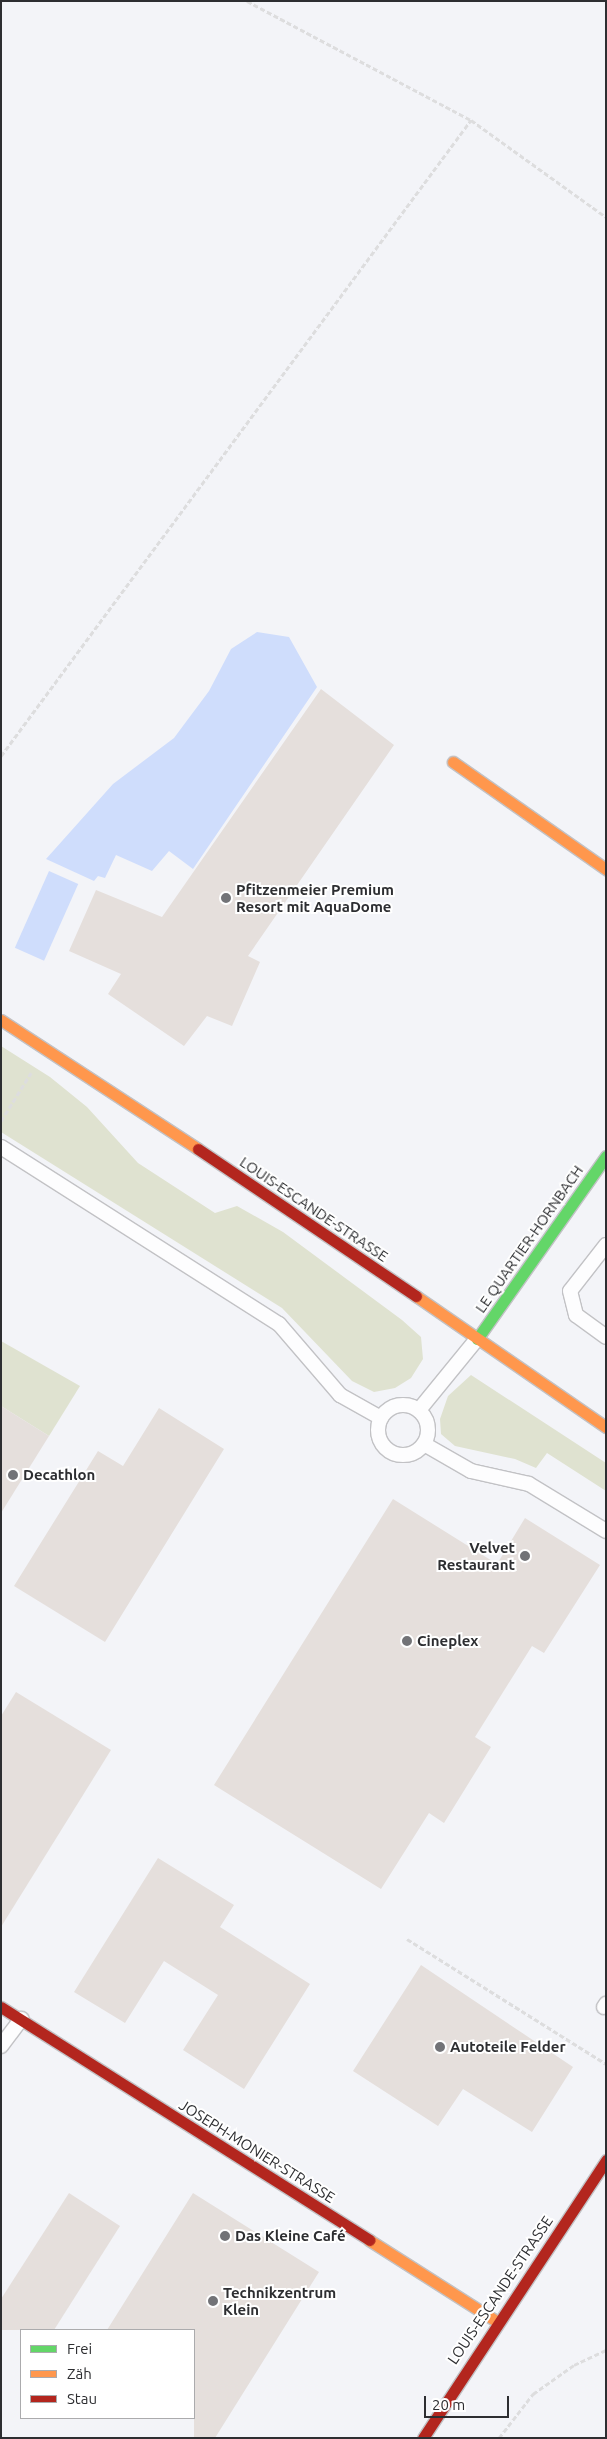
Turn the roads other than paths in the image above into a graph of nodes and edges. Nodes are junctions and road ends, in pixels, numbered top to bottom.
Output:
1 (453, 762) dead end
2 (606, 869) edge
3 (1, 1020) edge
4 (1, 1148) edge
5 (606, 1156) edge
6 (606, 1246) edge
7 (606, 1337) edge
8 (477, 1339) junction
9 (419, 1410) junction
10 (381, 1418) junction
11 (606, 1427) edge
12 (424, 1444) junction
13 (606, 1531) edge
14 (1, 2006) edge
15 (21, 2019) junction
16 (1, 2046) edge
17 (606, 2160) edge
18 (496, 2321) junction
19 (423, 2438) edge

1 - 2 street
3 - 8 street, LOUIS-ESCANDE-STRASSE
4 - 10 lane
5 - 8 street, LE QUARTIER-HORNBACH
6 - 7 lane
8 - 9 lane
8 - 11 street, LOUIS-ESCANDE-STRASSE
9 - 10 lane
9 - 12 lane
10 - 12 lane
12 - 13 lane
14 - 15 street, JOSEPH-MONIER-STRASSE
15 - 16 lane
15 - 18 street, JOSEPH-MONIER-STRASSE
17 - 18 street, LOUIS-ESCANDE-STRASSE
18 - 19 street, LOUIS-ESCANDE-STRASSE

